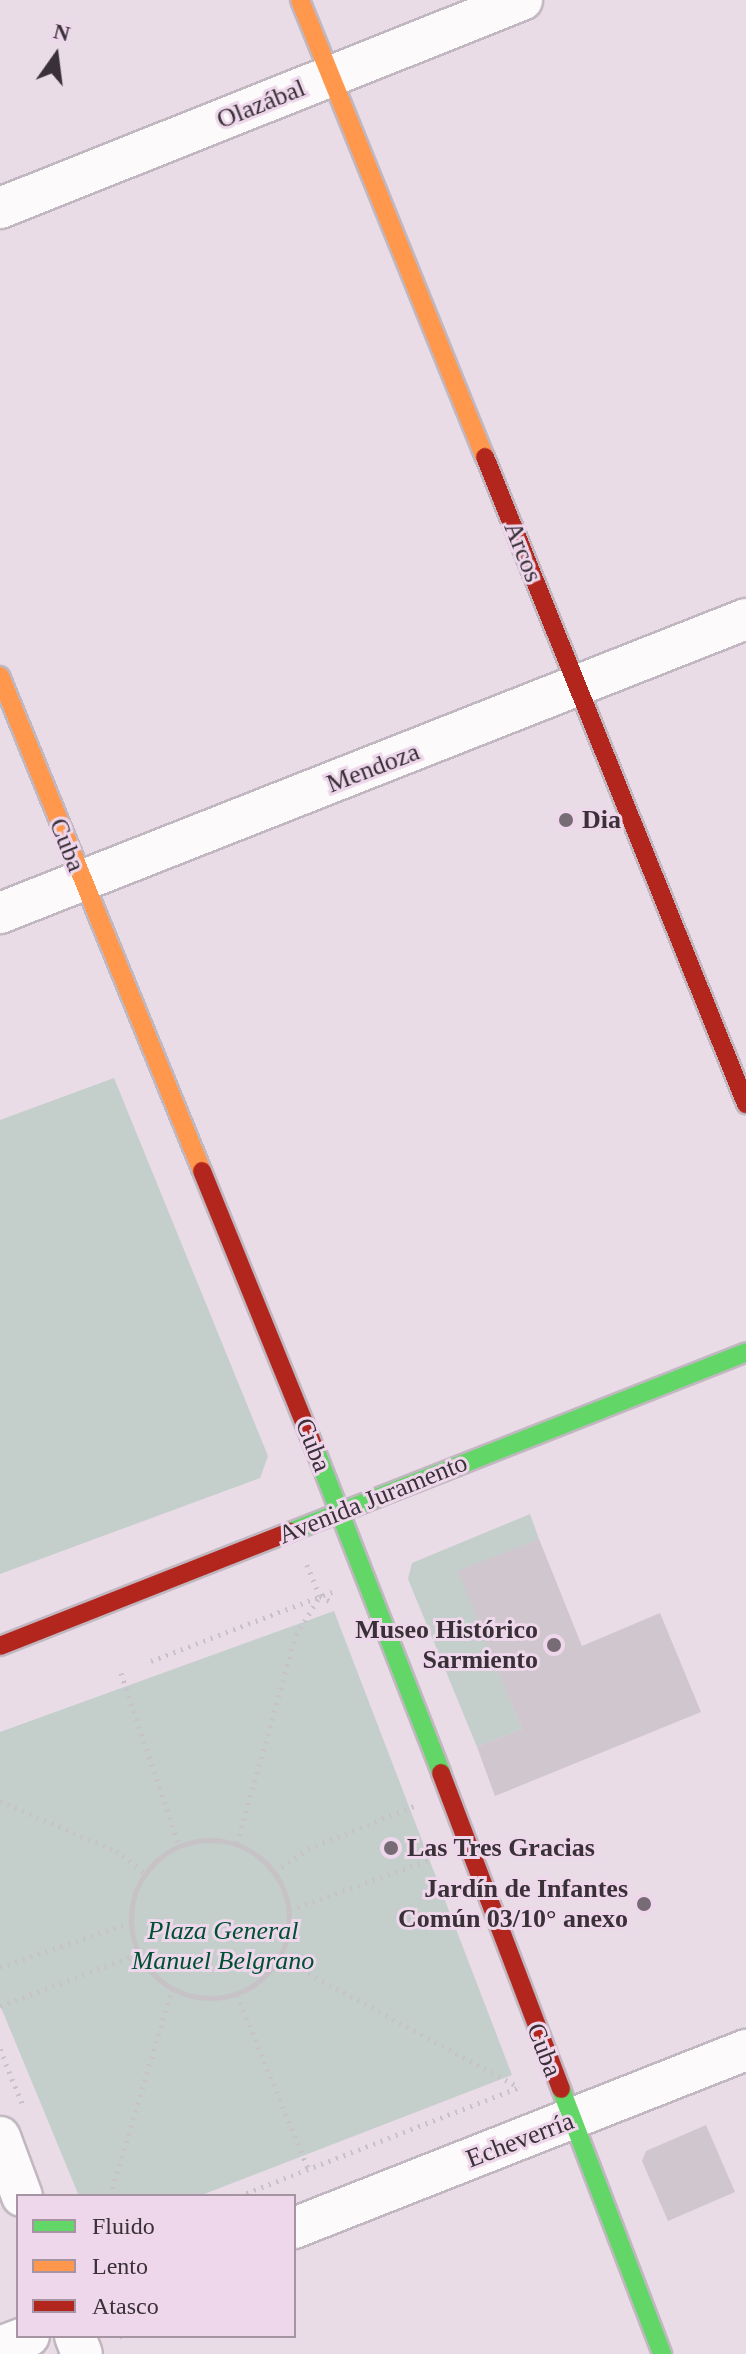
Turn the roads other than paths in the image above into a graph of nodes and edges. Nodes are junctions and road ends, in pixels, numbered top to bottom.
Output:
1 (300, 0) edge
2 (522, 0) edge
3 (330, 76) junction
4 (0, 208) edge
5 (746, 619) edge
6 (0, 676) edge
7 (578, 687) junction
8 (81, 882) junction
9 (0, 913) edge
10 (746, 1104) edge
11 (746, 1352) edge
12 (341, 1512) junction
13 (0, 1646) edge
14 (746, 2050) edge
15 (570, 2120) junction
16 (0, 2137) edge
17 (21, 2194) edge
18 (296, 2227) edge
19 (24, 2338) edge
20 (0, 2347) edge
21 (662, 2354) edge

1 - 3 street, Arcos
2 - 3 street, Olazábal
3 - 4 street, Olazábal
3 - 7 street, Arcos
5 - 7 street, Mendoza
6 - 8 street, Cuba
7 - 8 street, Mendoza
7 - 10 street, Arcos
8 - 9 street, Mendoza
8 - 12 street, Cuba
11 - 12 street, Avenida Juramento
12 - 13 street, Avenida Juramento
12 - 15 street, Cuba
14 - 15 street, Echeverría
15 - 18 street, Echeverría
15 - 21 street, Cuba
16 - 17 street
19 - 20 street

